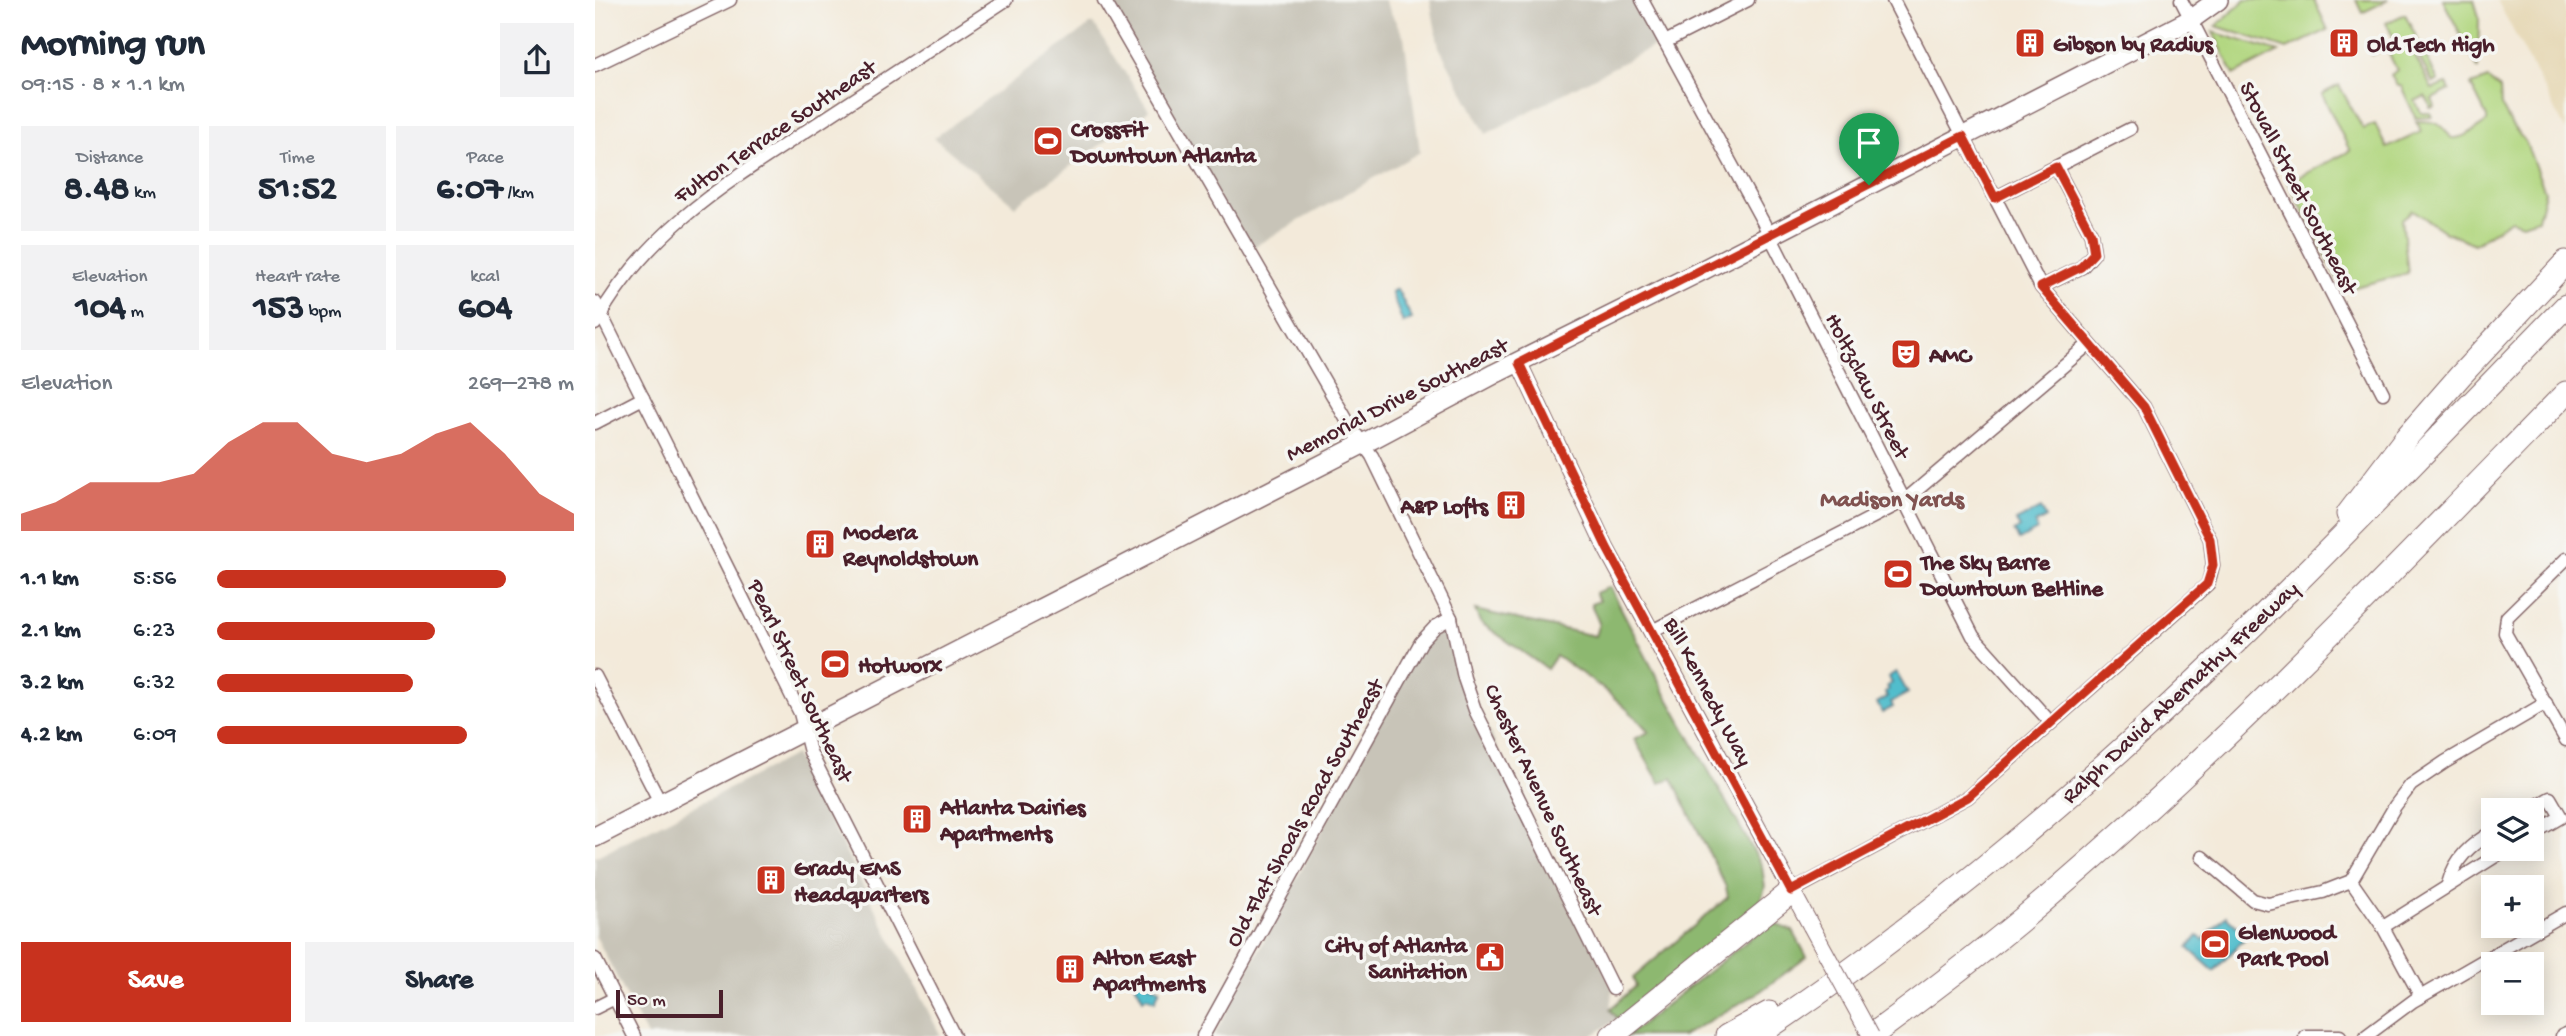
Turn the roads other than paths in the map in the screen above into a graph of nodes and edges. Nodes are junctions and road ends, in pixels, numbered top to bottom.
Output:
1 (730, 0) edge
2 (1006, 0) edge
3 (1104, 0) edge
4 (1642, 0) edge
5 (1748, 0) edge
6 (1893, 0) edge
7 (2181, 0) edge
8 (2218, 0) edge
9 (2190, 20) junction
10 (1665, 42) junction
11 (595, 65) edge
12 (2130, 129) dead end
13 (1963, 136) junction
14 (2056, 167) junction
15 (1995, 198) junction
16 (1770, 236) junction
17 (2566, 262) edge
18 (2041, 287) junction
19 (2566, 306) edge
20 (597, 313) edge
21 (2089, 344) junction
22 (1519, 363) junction
23 (2383, 393) dead end
24 (2566, 393) edge
25 (643, 398) junction
26 (595, 423) edge
27 (1363, 444) junction
28 (1904, 502) junction
29 (2320, 558) junction
30 (2566, 559) edge
31 (1451, 618) junction
32 (1652, 631) junction
33 (595, 676) edge
34 (2546, 703) junction
35 (2051, 723) junction
36 (804, 730) junction
37 (2566, 740) edge
38 (2544, 801) edge
39 (661, 804) junction
40 (2544, 827) edge
41 (595, 837) edge
42 (2481, 838) edge
43 (2202, 857) dead end
44 (2487, 861) edge
45 (2351, 881) junction
46 (2448, 884) junction
47 (1791, 891) junction
48 (2566, 913) edge
49 (2383, 927) junction
50 (1907, 929) junction
51 (595, 959) edge
52 (1960, 971) junction
53 (1613, 989) dead end
54 (2421, 997) junction
55 (615, 998) junction
56 (595, 1008) edge
57 (635, 1036) edge
58 (954, 1036) edge
59 (1203, 1036) edge
60 (1612, 1036) edge
61 (1727, 1036) edge
62 (1756, 1036) edge
63 (1871, 1036) edge
64 (1888, 1036) edge
65 (2305, 1036) edge
66 (2340, 1036) edge
67 (2366, 1036) edge

1 - 11 street
2 - 20 street, Fulton Terrace Southeast
3 - 27 street, Chester Avenue Southeast
4 - 10 street, Holtzclaw Street
5 - 10 street
6 - 13 street
7 - 9 street, Stovall Street Southeast
8 - 9 main road, Memorial Drive Southeast
9 - 13 main road, Memorial Drive Southeast
9 - 23 street, Stovall Street Southeast
10 - 16 street, Holtzclaw Street
12 - 14 street
13 - 15 street
13 - 16 main road, Memorial Drive Southeast
14 - 15 street
14 - 18 street
15 - 18 street
16 - 22 main road, Memorial Drive Southeast
16 - 28 street, Holtzclaw Street
17 - 29 highway
18 - 21 street
19 - 29 highway, Ralph David Abernathy Freeway
20 - 25 street, Pearl Street Southeast
21 - 28 street
21 - 35 street
22 - 27 main road, Memorial Drive Southeast
22 - 32 street, Bill Kennedy Way
24 - 52 highway
25 - 26 street
25 - 36 street, Pearl Street Southeast
27 - 31 street, Chester Avenue Southeast
27 - 36 main road, Memorial Drive Southeast
28 - 32 street
28 - 35 street, Holtzclaw Street
29 - 50 highway, Ralph David Abernathy Freeway
30 - 34 street
31 - 53 street, Chester Avenue Southeast
31 - 59 street, Old Flat Shoals Road Southeast
32 - 47 street, Bill Kennedy Way
33 - 39 street
34 - 37 street
34 - 45 street
35 - 47 street
36 - 39 main road, Memorial Drive Southeast
36 - 58 street, Pearl Street Southeast
38 - 40 street
39 - 41 main road, Memorial Drive Southeast
42 - 46 street
43 - 45 street
44 - 46 street
45 - 49 street
46 - 49 street
47 - 60 highway
47 - 63 street, Bill Kennedy Way, bridge
48 - 54 street
49 - 54 street
50 - 61 highway
50 - 62 highway, Ralph David Abernathy Freeway
51 - 55 street
52 - 63 highway
52 - 64 highway
54 - 67 street
55 - 56 street
55 - 57 street
65 - 66 street

